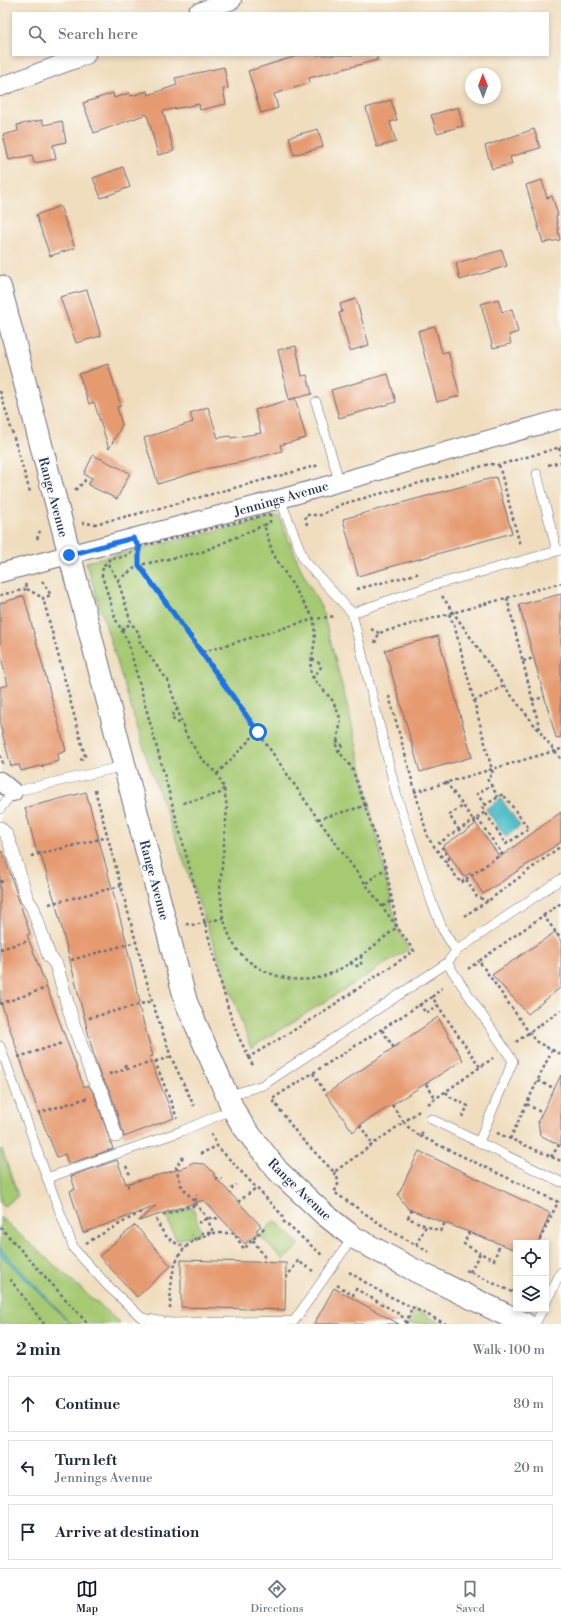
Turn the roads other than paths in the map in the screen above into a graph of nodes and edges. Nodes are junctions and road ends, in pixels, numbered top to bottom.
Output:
1 (232, 0) edge
2 (200, 12) edge
3 (83, 56) edge
4 (0, 87) edge
5 (1, 295) edge
6 (316, 402) dead end
7 (561, 419) edge
8 (537, 474) dead end
9 (339, 481) junction
10 (280, 498) junction
11 (559, 550) edge
12 (69, 555) junction
13 (0, 573) edge
14 (352, 613) junction
15 (124, 766) junction
16 (6, 780) edge
17 (0, 809) edge
18 (0, 828) edge
19 (561, 879) edge
20 (456, 951) junction
21 (446, 963) junction
22 (0, 1046) edge
23 (230, 1102) junction
24 (431, 1119) road end
25 (116, 1136) dead end
26 (480, 1142) junction
27 (47, 1178) junction
28 (561, 1182) edge
29 (353, 1237) junction
30 (561, 1272) edge
31 (549, 1296) edge
32 (541, 1312) edge
33 (170, 1323) edge
34 (525, 1324) edge
35 (535, 1324) edge

1 - 2 street
3 - 4 street
5 - 12 street, Range Avenue
6 - 9 lane
7 - 9 street, Jennings Avenue
8 - 11 lane
9 - 10 street, Jennings Avenue
10 - 12 street, Jennings Avenue
10 - 14 lane
11 - 14 lane
12 - 13 street, Jennings Avenue
12 - 15 street, Range Avenue
14 - 20 lane
15 - 16 lane
15 - 23 street, Range Avenue
16 - 17 lane
18 - 25 street
19 - 20 lane
20 - 21 lane
21 - 23 lane
21 - 26 lane
22 - 27 lane
23 - 27 lane
23 - 29 street, Range Avenue
24 - 26 lane
26 - 28 lane
27 - 33 lane
29 - 33 lane
29 - 34 street, Range Avenue
30 - 31 lane
32 - 35 lane

